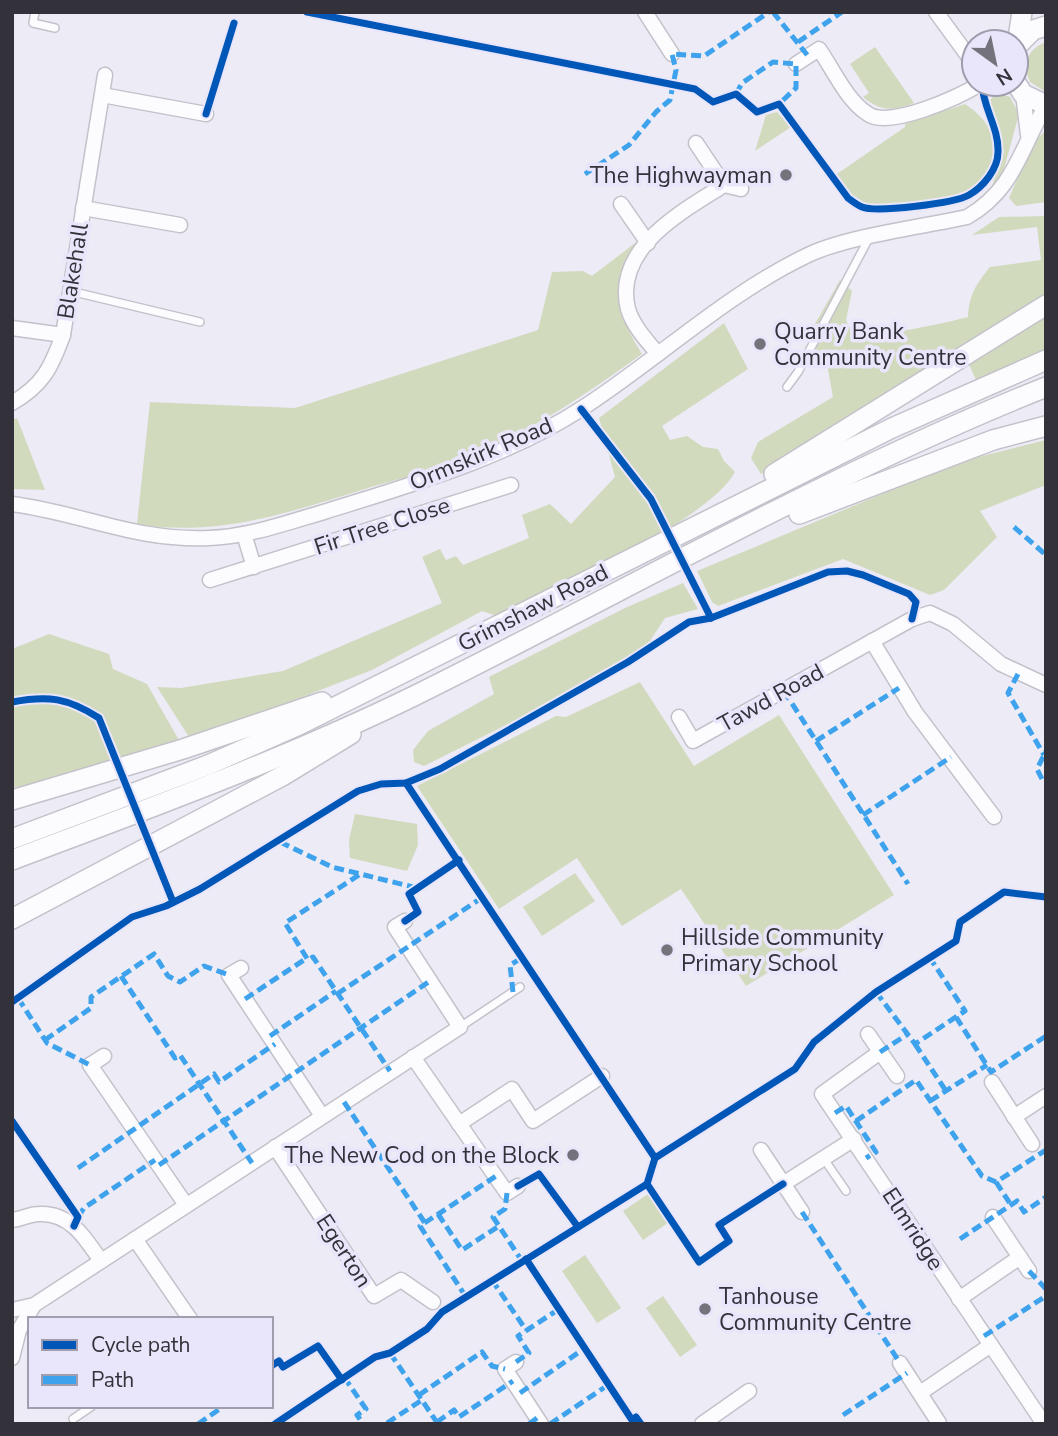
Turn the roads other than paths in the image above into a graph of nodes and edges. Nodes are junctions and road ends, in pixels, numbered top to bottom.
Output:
1 (35, 12) edge
2 (645, 12) edge
3 (936, 12) edge
4 (1046, 26) edge
5 (55, 28) dead end
6 (1030, 33) edge
7 (960, 45) edge
8 (673, 54) dead end
9 (796, 64) dead end
10 (106, 75) dead end
11 (102, 95) junction
12 (960, 95) edge
13 (1030, 95) edge
14 (1020, 98) edge
15 (1046, 105) edge
16 (206, 114) dead end
17 (1028, 135) junction
18 (696, 143) dead end
19 (724, 185) junction
20 (741, 189) dead end
21 (621, 205) dead end
22 (83, 208) junction
23 (180, 226) dead end
24 (869, 238) junction
25 (648, 243) junction
26 (70, 291) junction
27 (1046, 305) edge
28 (200, 322) dead end
29 (12, 328) edge
30 (62, 335) junction
31 (658, 354) junction
32 (1046, 360) edge
33 (787, 387) dead end
34 (1046, 387) edge
35 (12, 403) edge
36 (1046, 426) edge
37 (511, 485) dead end
38 (12, 504) edge
39 (244, 534) junction
40 (678, 534) junction
41 (690, 557) junction
42 (254, 567) junction
43 (210, 580) dead end
44 (872, 641) junction
45 (402, 674) junction
46 (1046, 685) edge
47 (411, 697) junction
48 (679, 717) dead end
49 (12, 800) edge
50 (994, 817) dead end
51 (12, 839) edge
52 (12, 860) edge
53 (12, 919) edge
54 (405, 921) dead end
55 (241, 968) dead end
56 (520, 987) dead end
57 (460, 1027) junction
58 (868, 1034) dead end
59 (880, 1052) junction
60 (104, 1056) dead end
61 (413, 1057) junction
62 (602, 1076) dead end
63 (898, 1076) dead end
64 (992, 1082) dead end
65 (1046, 1096) edge
66 (322, 1116) junction
67 (1014, 1117) junction
68 (459, 1124) junction
69 (854, 1139) junction
70 (1032, 1144) dead end
71 (275, 1147) junction
72 (761, 1150) dead end
73 (824, 1159) junction
74 (783, 1184) junction
75 (518, 1186) dead end
76 (846, 1191) dead end
77 (186, 1205) junction
78 (802, 1212) dead end
79 (993, 1217) dead end
80 (12, 1220) edge
81 (135, 1239) junction
82 (1020, 1257) junction
83 (101, 1261) junction
84 (1029, 1271) dead end
85 (959, 1298) junction
86 (433, 1302) dead end
87 (34, 1305) junction
88 (12, 1310) edge
89 (189, 1317) edge
90 (991, 1345) junction
91 (12, 1358) edge
92 (516, 1362) dead end
93 (900, 1363) dead end
94 (750, 1391) dead end
95 (920, 1393) junction
96 (89, 1408) edge
97 (73, 1419) dead end
98 (939, 1423) edge
99 (541, 1424) edge
100 (702, 1424) edge
101 (1044, 1424) edge

1 - 5 lane
2 - 8 street
3 - 7 street
4 - 6 main road
9 - 12 street
10 - 11 street, Blakehall
11 - 16 street
11 - 22 street, Blakehall
13 - 15 main road
14 - 17 street
15 - 17 street, Ormskirk Road
17 - 24 street, Ormskirk Road
18 - 19 street
19 - 20 street
19 - 25 street
21 - 25 street
22 - 23 street, Blakehall
22 - 26 street, Blakehall
24 - 31 street, Ormskirk Road
24 - 33 lane
25 - 31 street
26 - 28 lane
26 - 30 street, Blakehall
27 - 40 main road
29 - 30 street, Blakehall
30 - 35 street, Blakehall
31 - 39 street, Ormskirk Road
32 - 40 main road, Grimshaw Road
34 - 41 main road, Grimshaw Road
36 - 41 main road
37 - 42 street, Fir Tree Close
38 - 39 street, Ormskirk Road
39 - 42 street
40 - 45 main road, Grimshaw Road
41 - 47 main road, Grimshaw Road
42 - 43 street, Fir Tree Close
44 - 46 street, Tawd Road
44 - 48 street, Tawd Road
44 - 50 street
45 - 49 main road
45 - 51 main road, Grimshaw Road
47 - 52 main road, Grimshaw Road
47 - 53 main road
54 - 57 street
55 - 66 street
56 - 57 lane
57 - 61 street
58 - 59 street
59 - 63 street
59 - 69 street, Elmridge
60 - 77 street
61 - 66 street
61 - 68 street
62 - 68 street
64 - 67 street
65 - 67 street
66 - 71 street
67 - 70 street
68 - 75 street
69 - 73 street
69 - 85 street, Elmridge
71 - 77 street
71 - 86 street, Egerton
72 - 74 street
73 - 74 street
73 - 76 lane
74 - 78 street
77 - 81 street
79 - 82 street
80 - 83 street
81 - 83 street
81 - 89 street
82 - 84 street
82 - 85 street
83 - 87 street
85 - 90 street, Elmridge
87 - 88 street
87 - 91 street
90 - 95 street
90 - 101 street, Elmridge
92 - 99 street
93 - 95 street
94 - 100 street
95 - 98 street
96 - 97 lane

